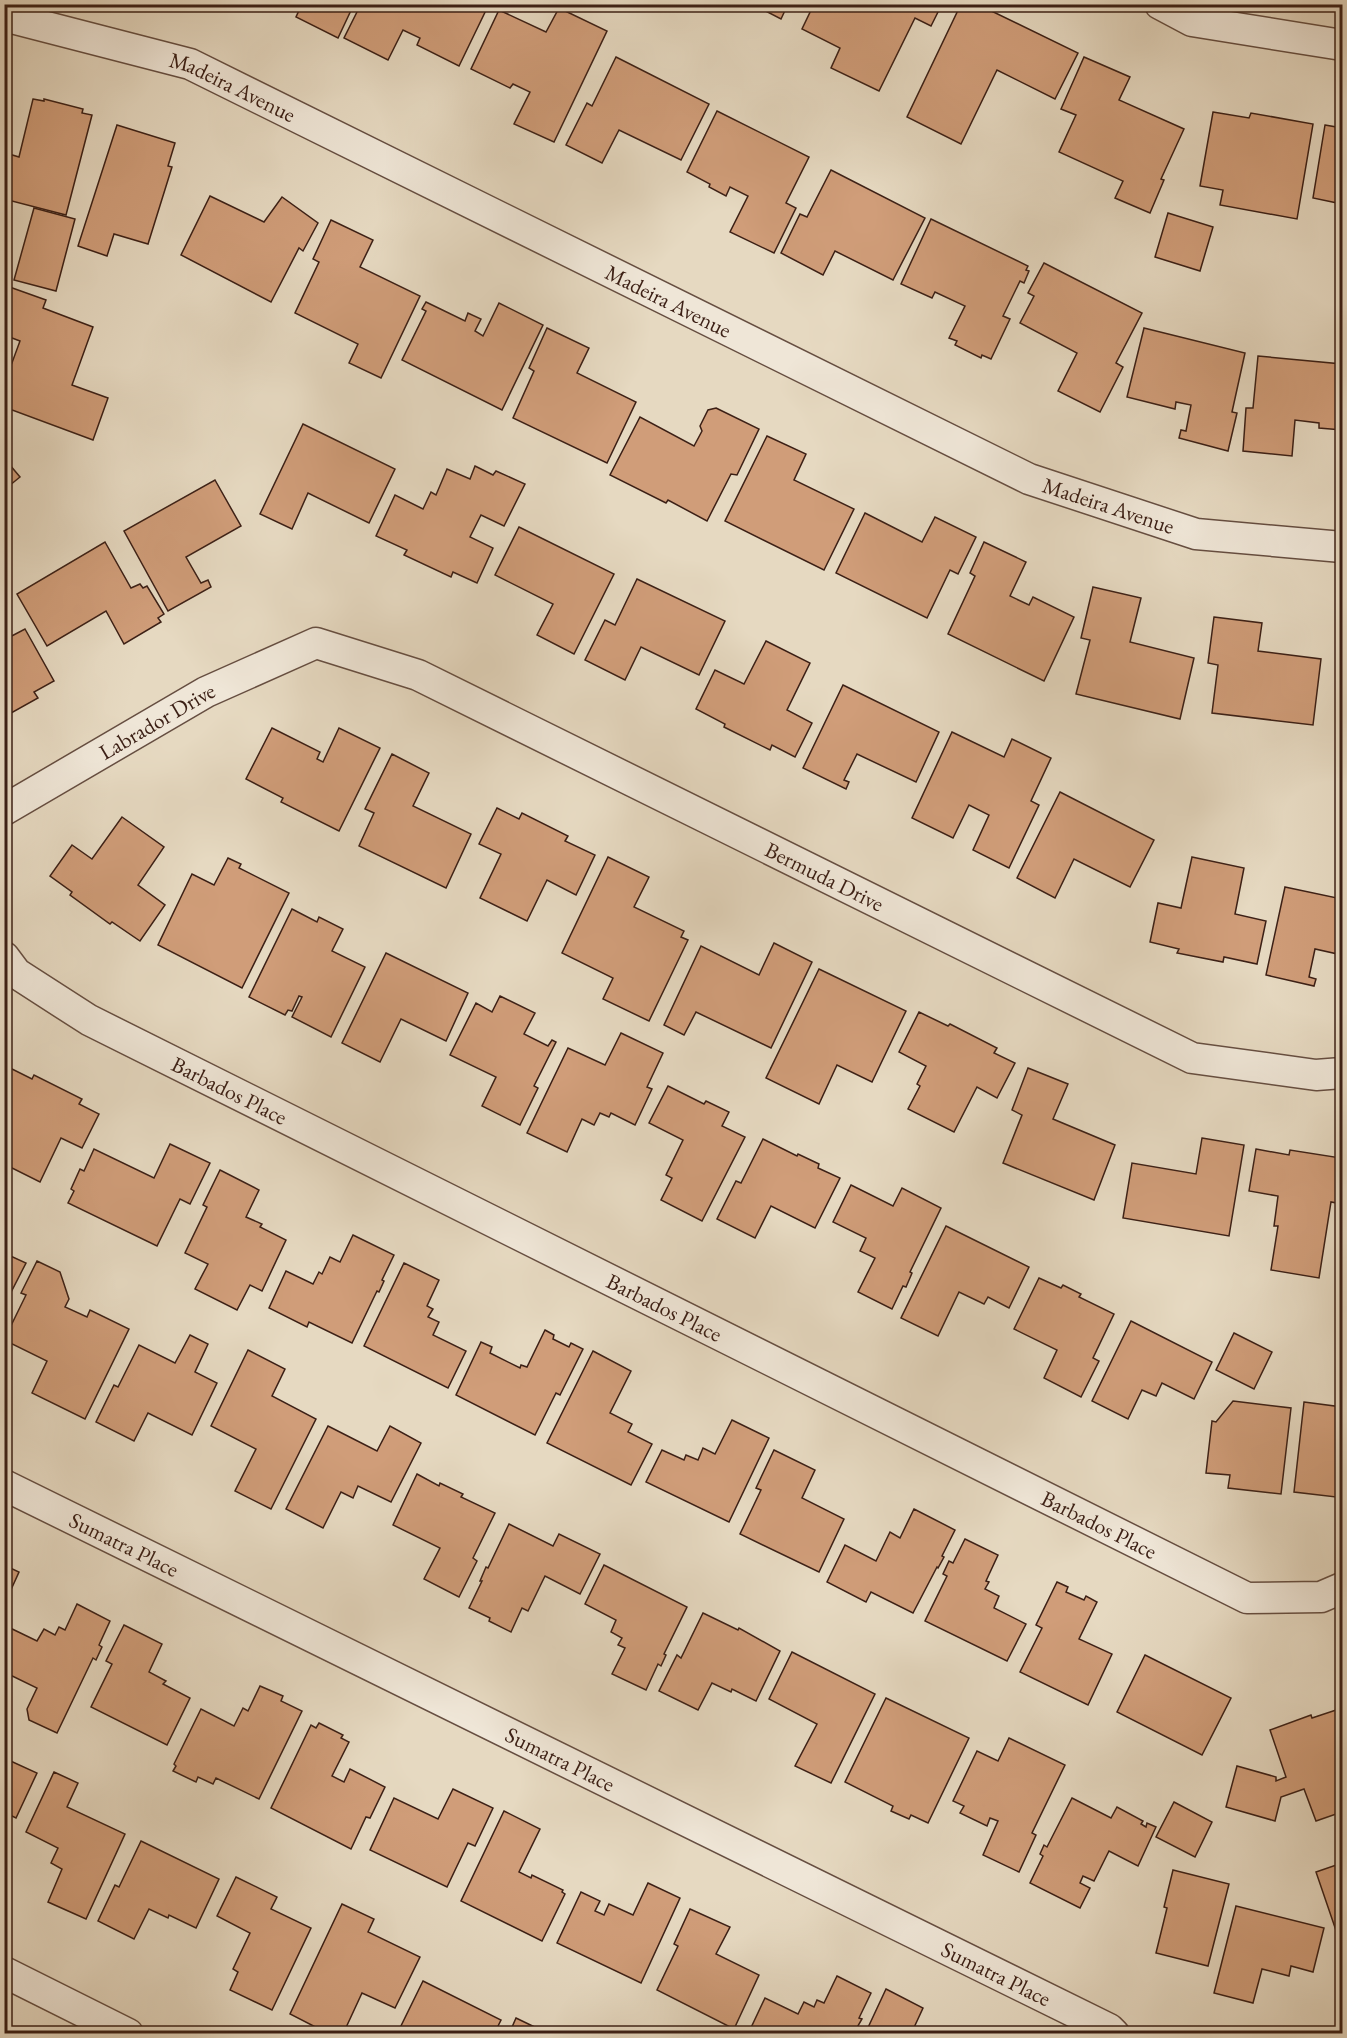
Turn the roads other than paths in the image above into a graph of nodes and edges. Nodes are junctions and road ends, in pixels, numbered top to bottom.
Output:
1 (1160, 4) edge
2 (4, 16) edge
3 (1342, 45) edge
4 (1342, 547) edge
5 (316, 643) joint
6 (4, 810) edge
7 (4, 957) edge
8 (1342, 1073) edge
9 (4, 1485) edge
10 (1342, 1588) edge
11 (4, 1972) edge
12 (128, 2034) edge
13 (1114, 2034) edge

1 - 3 street
2 - 4 street, Madeira Avenue
5 - 6 street, Labrador Drive
5 - 8 street, Bermuda Drive
7 - 10 street, Barbados Place
9 - 13 street, Sumatra Place
11 - 12 street

